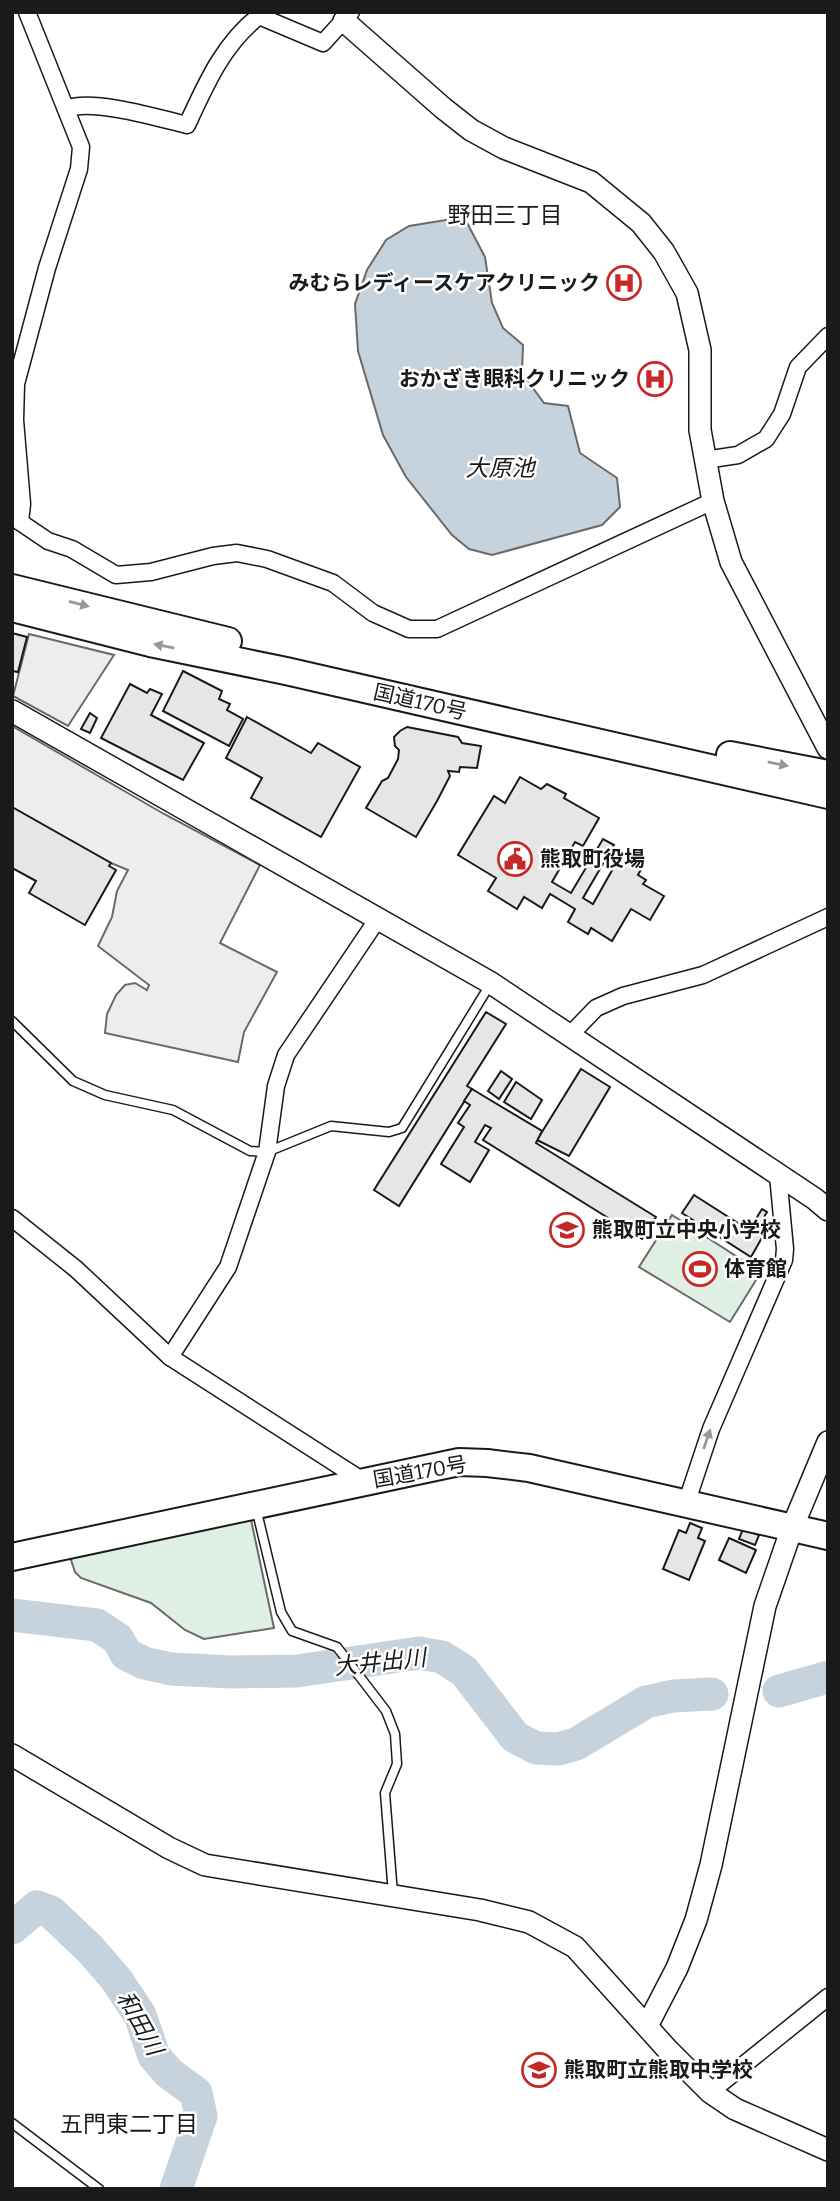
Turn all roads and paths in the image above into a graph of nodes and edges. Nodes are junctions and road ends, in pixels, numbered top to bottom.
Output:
1 (27, 12) edge
2 (348, 16) edge
3 (66, 109) junction
4 (828, 336) edge
5 (705, 460) junction
6 (713, 501) junction
7 (16, 524) edge
8 (12, 588) edge
9 (12, 608) edge
10 (12, 711) edge
11 (828, 748) edge
12 (828, 774) edge
13 (828, 795) edge
14 (379, 917) junction
15 (828, 917) edge
16 (491, 983) junction
17 (12, 1021) edge
18 (570, 1035) junction
19 (267, 1152) junction
20 (778, 1175) junction
21 (828, 1210) edge
22 (12, 1218) edge
23 (170, 1357) junction
24 (828, 1442) edge
25 (363, 1481) junction
26 (686, 1504) junction
27 (256, 1505) junction
28 (792, 1528) junction
29 (828, 1536) edge
30 (12, 1558) edge
31 (12, 1755) edge
32 (394, 1897) junction
33 (828, 1997) edge
34 (647, 2026) junction
35 (710, 2092) junction
36 (12, 2123) edge
37 (828, 2150) edge
38 (99, 2189) edge

1 - 3 street
2 - 3 street
2 - 5 street
3 - 7 street
4 - 5 street
5 - 6 street
6 - 7 street
6 - 11 street
8 -> 12 highway, 国道170号
13 -> 9 highway, 国道170号
10 - 14 street
14 - 16 street
14 - 19 street
15 - 18 street
16 - 18 street
16 - 19 lane
17 - 19 lane
18 - 20 street
19 - 23 street
20 - 21 street
26 -> 20 street
22 - 23 street
23 - 25 street
24 - 28 street
25 - 26 highway, 国道170号
25 - 27 highway, 国道170号
26 - 28 highway, 国道170号
27 - 30 highway, 国道170号
27 - 32 lane
28 - 29 highway, 国道170号
28 - 34 street
31 - 32 street
32 - 34 street
33 - 35 street
34 - 35 street
35 - 37 street
36 - 38 lane

